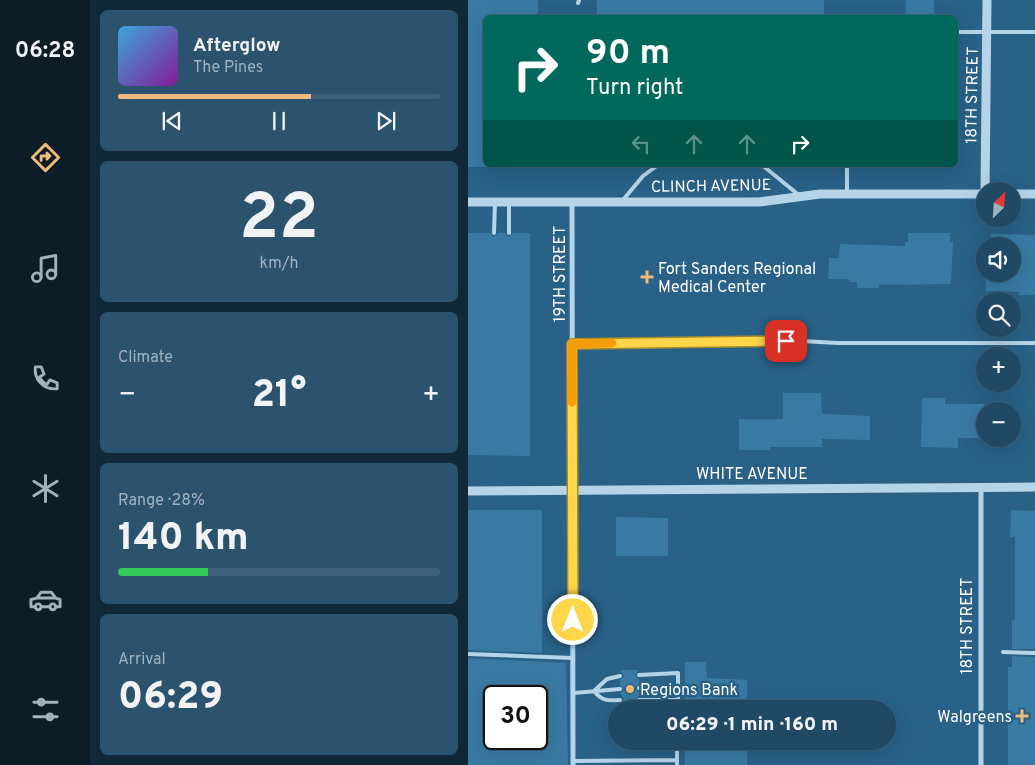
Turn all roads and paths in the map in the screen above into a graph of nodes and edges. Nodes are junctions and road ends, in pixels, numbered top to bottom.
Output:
1 (987, 0) edge
2 (958, 32) edge
3 (987, 32) junction
4 (1036, 32) edge
5 (655, 167) edge
6 (764, 167) edge
7 (847, 167) edge
8 (984, 182) edge
9 (976, 193) edge
10 (847, 194) junction
11 (1021, 194) edge
12 (1036, 194) edge
13 (800, 196) junction
14 (468, 202) edge
15 (495, 202) junction
16 (509, 202) junction
17 (572, 202) junction
18 (621, 202) junction
19 (494, 233) dead end
20 (509, 233) dead end
21 (1036, 343) edge
22 (572, 344) junction
23 (981, 488) junction
24 (1036, 488) edge
25 (572, 490) junction
26 (468, 491) edge
27 (1003, 652) dead end
28 (1036, 652) edge
29 (468, 654) edge
30 (574, 658) junction
31 (639, 675) dead end
32 (620, 676) dead end
33 (678, 687) junction
34 (640, 688) dead end
35 (620, 689) dead end
36 (594, 691) junction
37 (574, 693) junction
38 (678, 700) edge
39 (608, 701) edge
40 (677, 750) edge
41 (573, 763) edge
42 (677, 763) edge
43 (981, 765) edge

1 - 3 street, 18TH STREET
2 - 3 lane
3 - 4 lane
3 - 8 street, 18TH STREET
5 - 18 lane
6 - 13 lane
7 - 10 lane
9 - 10 street, CLINCH AVENUE
10 - 13 street, CLINCH AVENUE
11 - 12 street
13 - 18 street, CLINCH AVENUE
14 - 15 street, CLINCH AVENUE
15 - 16 street, CLINCH AVENUE
15 - 19 lane
16 - 17 street, CLINCH AVENUE
16 - 20 lane
17 - 18 street, CLINCH AVENUE
17 - 22 street, 19TH STREET
21 - 22 lane
22 - 25 street, 19TH STREET
23 - 24 street, WHITE AVENUE
23 - 25 street, WHITE AVENUE
23 - 43 street, 18TH STREET
25 - 26 street, WHITE AVENUE
25 - 30 street, 19TH STREET
27 - 28 lane
29 - 30 lane
30 - 37 street, 19TH STREET
31 - 33 lane
32 - 36 lane
33 - 34 lane
33 - 38 lane
35 - 36 lane
36 - 37 lane
36 - 39 lane
37 - 41 street, 19TH STREET
40 - 42 lane
41 - 42 lane

